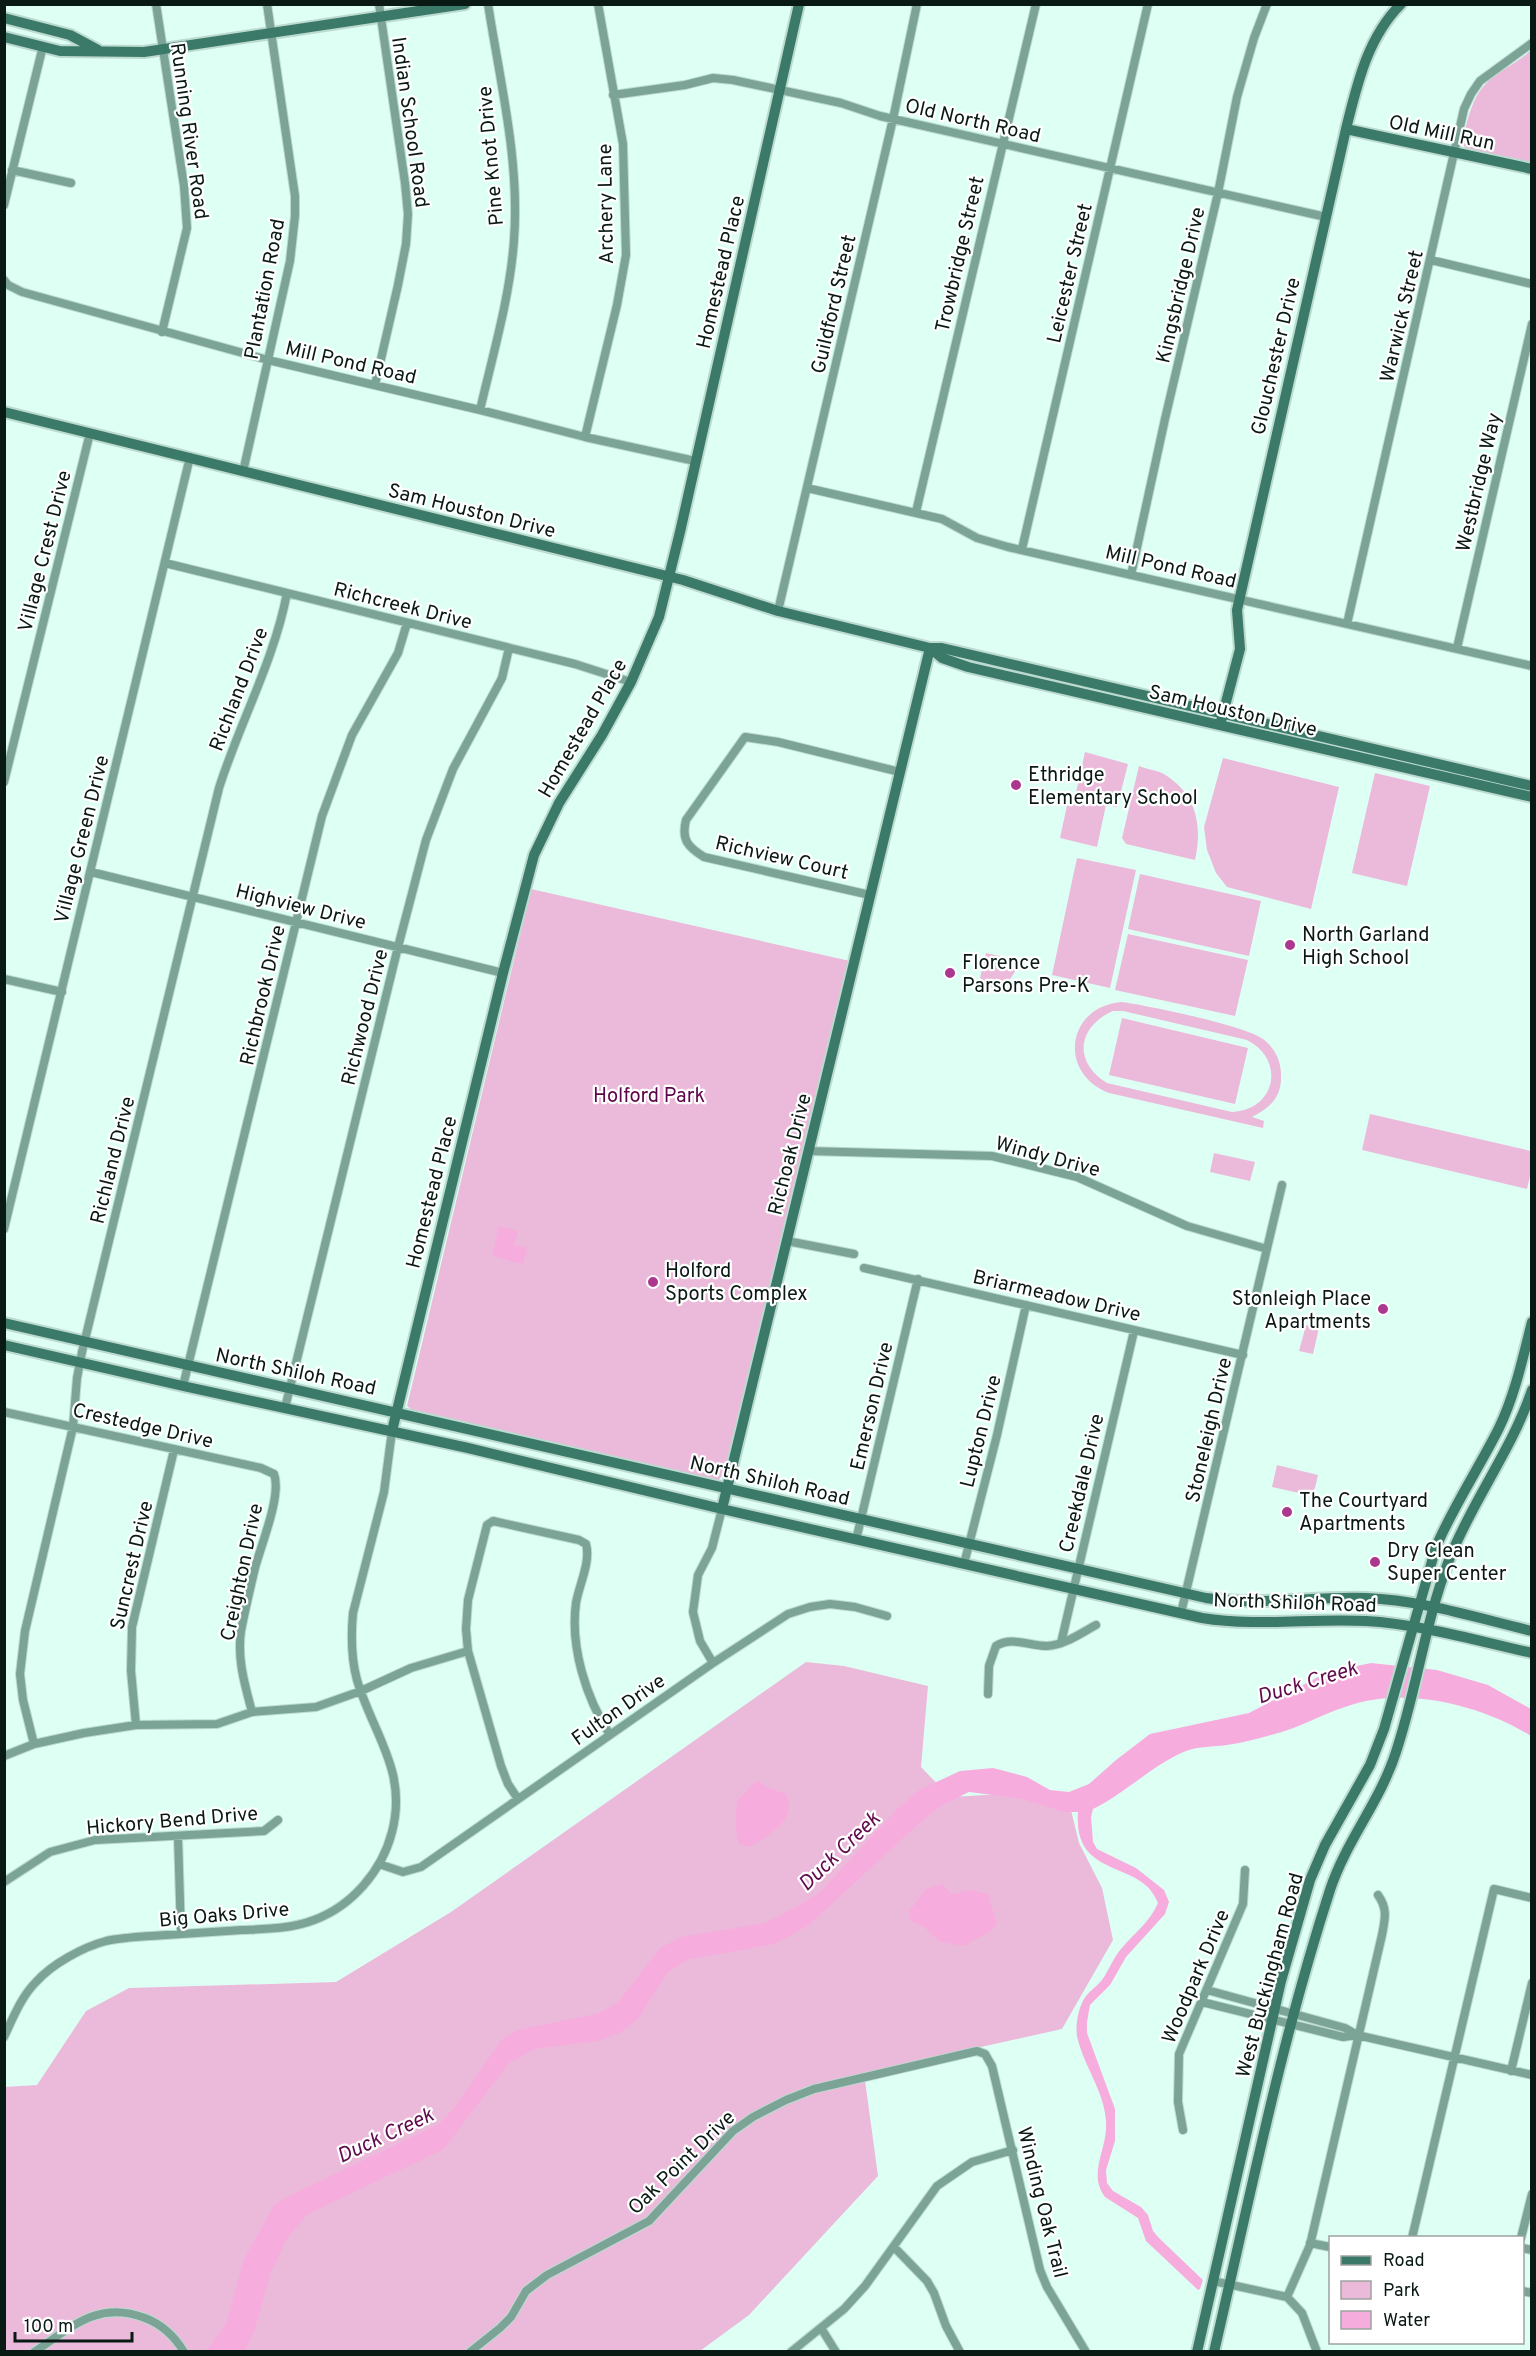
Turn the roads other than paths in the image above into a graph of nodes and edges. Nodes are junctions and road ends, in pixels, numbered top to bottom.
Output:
1 (156, 4) edge
2 (267, 4) edge
3 (379, 4) edge
4 (465, 4) edge
5 (488, 4) edge
6 (598, 4) edge
7 (799, 4) edge
8 (917, 4) edge
9 (1036, 4) edge
10 (1148, 4) edge
11 (1267, 4) edge
12 (1401, 4) edge
13 (4, 18) edge
14 (380, 18) junction
15 (47, 28) junction
16 (271, 33) junction
17 (4, 37) edge
18 (1532, 43) edge
19 (43, 46) junction
20 (162, 50) junction
21 (101, 52) junction
22 (780, 89) junction
23 (613, 95) junction
24 (893, 119) junction
25 (1346, 129) junction
26 (1002, 144) junction
27 (1454, 151) junction
28 (1110, 169) junction
29 (1532, 169) edge
30 (12, 170) junction
31 (71, 183) dead end
32 (1218, 193) junction
33 (4, 205) edge
34 (1326, 217) junction
35 (1431, 260) junction
36 (4, 280) edge
37 (1532, 284) edge
38 (1532, 324) edge
39 (162, 332) junction
40 (268, 360) junction
41 (375, 385) junction
42 (480, 410) junction
43 (4, 412) edge
44 (90, 433) junction
45 (585, 437) junction
46 (190, 457) junction
47 (695, 461) junction
48 (243, 472) junction
49 (807, 488) junction
50 (916, 512) junction
51 (1022, 549) junction
52 (165, 563) junction
53 (1131, 575) junction
54 (670, 577) junction
55 (287, 594) junction
56 (1240, 599) junction
57 (778, 611) junction
58 (407, 623) junction
59 (1347, 624) junction
60 (510, 648) junction
61 (930, 648) junction
62 (1457, 648) junction
63 (1532, 666) edge
64 (631, 682) junction
65 (1223, 713) junction
66 (1220, 725) junction
67 (1403, 761) junction
68 (1425, 766) junction
69 (900, 772) junction
70 (4, 782) edge
71 (1532, 786) edge
72 (1532, 797) edge
73 (91, 872) junction
74 (870, 895) junction
75 (193, 897) junction
76 (296, 922) junction
77 (398, 947) junction
78 (503, 973) junction
79 (4, 979) edge
80 (62, 992) junction
81 (808, 1151) junction
82 (1282, 1185) dead end
83 (4, 1229) edge
84 (787, 1241) junction
85 (1267, 1249) junction
86 (854, 1254) dead end
87 (864, 1268) dead end
88 (918, 1279) junction
89 (1026, 1305) junction
90 (1532, 1322) edge
91 (4, 1323) edge
92 (1134, 1331) junction
93 (85, 1343) junction
94 (4, 1345) edge
95 (1243, 1355) junction
96 (80, 1363) junction
97 (188, 1365) junction
98 (183, 1386) junction
99 (290, 1387) junction
100 (1532, 1390) edge
101 (285, 1407) junction
102 (4, 1412) edge
103 (397, 1412) junction
104 (73, 1427) junction
105 (392, 1431) junction
106 (174, 1450) junction
107 (581, 1454) junction
108 (274, 1474) joint
109 (576, 1474) junction
110 (1471, 1479) junction
111 (727, 1488) junction
112 (1485, 1488) junction
113 (722, 1509) junction
114 (861, 1520) junction
115 (856, 1540) junction
116 (969, 1544) junction
117 (964, 1564) junction
118 (1078, 1568) junction
119 (1072, 1589) junction
120 (1186, 1593) junction
121 (1418, 1605) junction
122 (1434, 1608) junction
123 (1182, 1613) junction
124 (887, 1616) dead end
125 (1096, 1625) dead end
126 (1412, 1628) junction
127 (1428, 1631) junction
128 (1532, 1631) edge
129 (1061, 1644) junction
130 (468, 1652) junction
131 (1532, 1653) edge
132 (713, 1663) junction
133 (361, 1691) junction
134 (988, 1694) dead end
135 (252, 1712) junction
136 (136, 1725) junction
137 (610, 1735) junction
138 (34, 1744) junction
139 (4, 1756) edge
140 (518, 1798) junction
141 (278, 1820) dead end
142 (178, 1836) junction
143 (379, 1864) junction
144 (1245, 1870) dead end
145 (4, 1882) edge
146 (1378, 1895) dead end
147 (1532, 1898) edge
148 (181, 1934) junction
149 (1532, 1983) edge
150 (1207, 1990) junction
151 (1202, 2002) junction
152 (1276, 2009) junction
153 (1293, 2013) junction
154 (1273, 2021) junction
155 (1290, 2025) junction
156 (1357, 2035) junction
157 (4, 2037) edge
158 (985, 2054) joint
159 (1454, 2057) junction
160 (1511, 2071) junction
161 (1532, 2075) edge
162 (1183, 2130) dead end
163 (1013, 2150) junction
164 (1532, 2194) edge
165 (1530, 2206) edge
166 (1412, 2236) edge
167 (1522, 2236) edge
168 (1310, 2243) junction
169 (894, 2247) junction
170 (1329, 2247) edge
171 (1213, 2281) junction
172 (1230, 2284) junction
173 (1287, 2297) junction
174 (821, 2328) junction
175 (34, 2352) edge
176 (184, 2352) edge
177 (470, 2352) edge
178 (791, 2352) edge
179 (836, 2352) edge
180 (960, 2352) edge
181 (1086, 2352) edge
182 (1197, 2352) edge
183 (1214, 2352) edge
184 (1317, 2352) edge

1 - 20 street, Running River Road
2 - 16 street, Plantation Road
3 - 14 street, Indian School Road
4 - 14 street
5 - 42 street, Pine Knot Drive
6 - 23 street, Archery Lane
7 - 22 street, Homestead Place
8 - 24 street, Guildford Street
9 - 26 street, Trowbridge Street
10 - 28 street, Leicester Street
11 - 32 street, Kingsbridge Drive
12 - 25 street, Glouchester Drive
13 - 15 street
14 - 16 street
14 - 41 street, Indian School Road
15 - 19 street
15 - 21 street
16 - 20 street
16 - 40 street, Plantation Road
17 - 19 street
18 - 27 street, Warwick Street
19 - 21 street
19 - 30 street
20 - 21 street
20 - 39 street, Running River Road
22 - 23 street, Old North Road
22 - 24 street, Old North Road
22 - 47 street, Homestead Place
23 - 45 street, Archery Lane
24 - 26 street, Old North Road
24 - 49 street, Guildford Street
25 - 27 street, Old Mill Run
25 - 34 street, Glouchester Drive
26 - 28 street, Old North Road
26 - 50 street, Trowbridge Street
27 - 29 street, Old Mill Run
27 - 35 street, Warwick Street
28 - 32 street, Old North Road
28 - 51 street, Leicester Street
30 - 31 street
30 - 33 street
32 - 34 street, Old North Road
32 - 53 street, Kingsbridge Drive
34 - 56 street, Glouchester Drive
35 - 37 street
35 - 59 street, Warwick Street
36 - 39 street, Mill Pond Road
38 - 62 street, Westbridge Way
39 - 40 street, Mill Pond Road
40 - 41 street, Mill Pond Road
40 - 48 street, Plantation Road
41 - 42 street, Mill Pond Road
42 - 45 street, Mill Pond Road
43 - 44 street, Sam Houston Drive
44 - 46 street, Sam Houston Drive
44 - 70 street, Village Crest Drive
45 - 47 street, Mill Pond Road
46 - 48 street, Sam Houston Drive
46 - 52 street, Village Green Drive
47 - 54 street, Homestead Place
48 - 54 street, Sam Houston Drive
49 - 50 street, Mill Pond Road
49 - 57 street, Guildford Street
50 - 51 street, Mill Pond Road
51 - 53 street, Mill Pond Road
52 - 55 street, Richcreek Drive
52 - 73 street, Village Green Drive
53 - 56 street, Mill Pond Road
54 - 57 street, Sam Houston Drive
54 - 64 street, Homestead Place
55 - 58 street, Richcreek Drive
55 - 75 street, Richland Drive
56 - 59 street, Mill Pond Road
56 - 65 street, Glouchester Drive
57 - 61 street, Sam Houston Drive
58 - 60 street, Richcreek Drive
58 - 76 street, Richbrook Drive
59 - 62 street, Mill Pond Road
60 - 64 street, Richcreek Drive
60 - 77 street, Richwood Drive
61 - 65 street, Sam Houston Drive
61 - 66 street, Sam Houston Drive
61 - 69 street, Richoak Drive
62 - 63 street, Mill Pond Road
64 - 78 street, Homestead Place
65 - 66 street, Glouchester Drive
65 - 67 street, Sam Houston Drive
66 - 67 street, Sam Houston Drive
67 - 68 street, Sam Houston Drive
68 - 71 street, Sam Houston Drive
68 - 72 street, Sam Houston Drive
69 - 74 street, Richoak Drive
69 - 74 street, Richview Court
73 - 75 street, Highview Drive
73 - 80 street, Village Green Drive
74 - 81 street, Richoak Drive
75 - 76 street, Highview Drive
75 - 93 street, Richland Drive
76 - 77 street, Highview Drive
76 - 97 street, Richbrook Drive
77 - 78 street, Highview Drive
77 - 99 street, Richwood Drive
78 - 103 street, Homestead Place
79 - 80 street
80 - 83 street, Village Green Drive
81 - 84 street, Richoak Drive
81 - 85 street, Windy Drive
82 - 85 street, Stoneleigh Drive
84 - 86 street
84 - 111 street, Richoak Drive
85 - 95 street, Stoneleigh Drive
87 - 88 street, Briarmeadow Drive
88 - 89 street, Briarmeadow Drive
88 - 114 street, Emerson Drive
89 - 92 street, Briarmeadow Drive
89 - 116 street, Lupton Drive
90 - 110 street, West Buckingham Road
91 - 93 street, North Shiloh Road
92 - 95 street, Briarmeadow Drive
92 - 118 street, Creekdale Drive
93 - 96 street, Richland Drive
93 - 97 street, North Shiloh Road
94 - 96 street, North Shiloh Road
95 - 120 street, Stoneleigh Drive
96 - 98 street, North Shiloh Road
96 - 104 street, Richland Drive
97 - 98 street, Richbrook Drive
97 - 99 street, North Shiloh Road
98 - 101 street, North Shiloh Road
99 - 101 street, Richwood Drive
99 - 103 street, North Shiloh Road
100 - 112 street, West Buckingham Road
101 - 105 street, North Shiloh Road
102 - 104 street, Crestedge Drive
103 - 105 street, Homestead Place
103 - 107 street, North Shiloh Road
104 - 106 street, Crestedge Drive
104 - 138 street, Richland Drive
105 - 109 street, North Shiloh Road
105 - 133 street, Big Oaks Drive
106 - 108 street, Crestedge Drive
106 - 136 street, Suncrest Drive
107 - 109 street
107 - 111 street, North Shiloh Road
108 - 135 street, Creighton Drive
109 - 113 street, North Shiloh Road
110 - 112 street
110 - 121 street, West Buckingham Road
111 - 113 street, Richoak Drive
111 - 114 street, North Shiloh Road
112 - 122 street, West Buckingham Road
113 - 115 street, North Shiloh Road
113 - 132 street, Richoak Drive
114 - 115 street, Emerson Drive
114 - 116 street, North Shiloh Road
115 - 117 street, North Shiloh Road
116 - 117 street, Lupton Drive
116 - 118 street, North Shiloh Road
117 - 119 street, North Shiloh Road
118 - 119 street, Creekdale Drive
118 - 120 street, North Shiloh Road
119 - 123 street, North Shiloh Road
119 - 129 street, Creekdale Drive
120 - 121 street, North Shiloh Road
120 - 123 street, Stoneleigh Drive
121 - 122 street, North Shiloh Road
121 - 126 street, West Buckingham Road
122 - 127 street, West Buckingham Road
122 - 128 street, North Shiloh Road
123 - 126 street, North Shiloh Road
124 - 132 street, Fulton Drive
125 - 129 street
126 - 127 street, North Shiloh Road
126 - 152 street, West Buckingham Road
127 - 131 street, North Shiloh Road
127 - 153 street, West Buckingham Road
129 - 134 street
130 - 133 street
130 - 137 street
130 - 140 street
132 - 137 street, Fulton Drive
133 - 135 street
133 - 143 street, Big Oaks Drive
135 - 136 street
136 - 138 street
137 - 140 street, Fulton Drive
138 - 139 street
140 - 143 street, Fulton Drive
141 - 142 street, Hickory Bend Drive
142 - 145 street, Hickory Bend Drive
142 - 148 street
143 - 148 street, Big Oaks Drive
144 - 150 street, Woodpark Drive
146 - 156 street
147 - 159 street
148 - 157 street, Big Oaks Drive
149 - 160 street
150 - 151 street, Woodpark Drive
150 - 152 street
151 - 154 street
151 - 162 street, Woodpark Drive
152 - 153 street
152 - 154 street, West Buckingham Road
153 - 155 street, West Buckingham Road
153 - 156 street
154 - 155 street
154 - 171 street, West Buckingham Road
155 - 156 street
155 - 172 street, West Buckingham Road
156 - 159 street
156 - 168 street
158 - 163 street, Winding Oak Trail
158 - 177 street, Oak Point Drive
159 - 160 street
159 - 166 street
160 - 161 street
163 - 169 street
163 - 181 street, Winding Oak Trail
164 - 165 street
165 - 167 street
168 - 170 street
168 - 173 street
169 - 174 street
169 - 180 street
171 - 172 street
171 - 182 street, West Buckingham Road
172 - 173 street
172 - 183 street, West Buckingham Road
173 - 184 street
174 - 178 street
174 - 179 street
175 - 176 street

